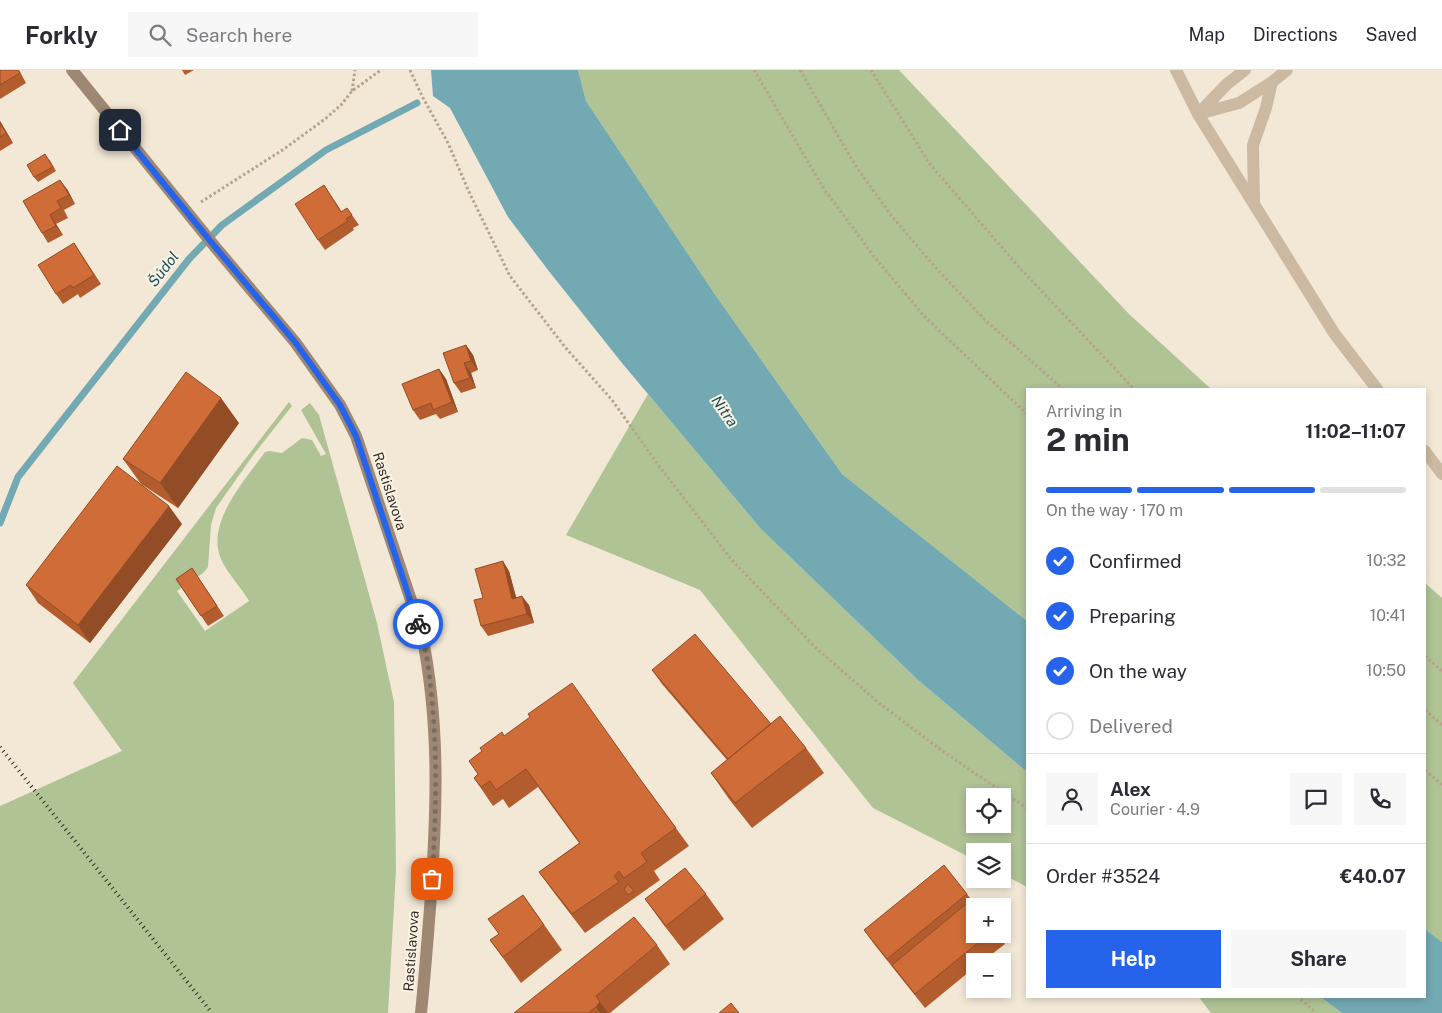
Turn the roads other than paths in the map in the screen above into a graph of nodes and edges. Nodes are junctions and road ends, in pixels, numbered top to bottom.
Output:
1 (72, 70) edge
2 (1176, 70) edge
3 (1245, 70) edge
4 (1286, 70) edge
5 (1272, 82) junction
6 (1198, 114) junction
7 (1254, 203) junction
8 (1376, 388) edge
9 (1426, 452) edge
10 (1442, 474) edge
11 (421, 1013) edge

1 - 11 street, Rastislavova
2 - 6 street
3 - 6 street
4 - 5 street
5 - 6 street
5 - 7 street
6 - 7 street
7 - 8 street
9 - 10 street

